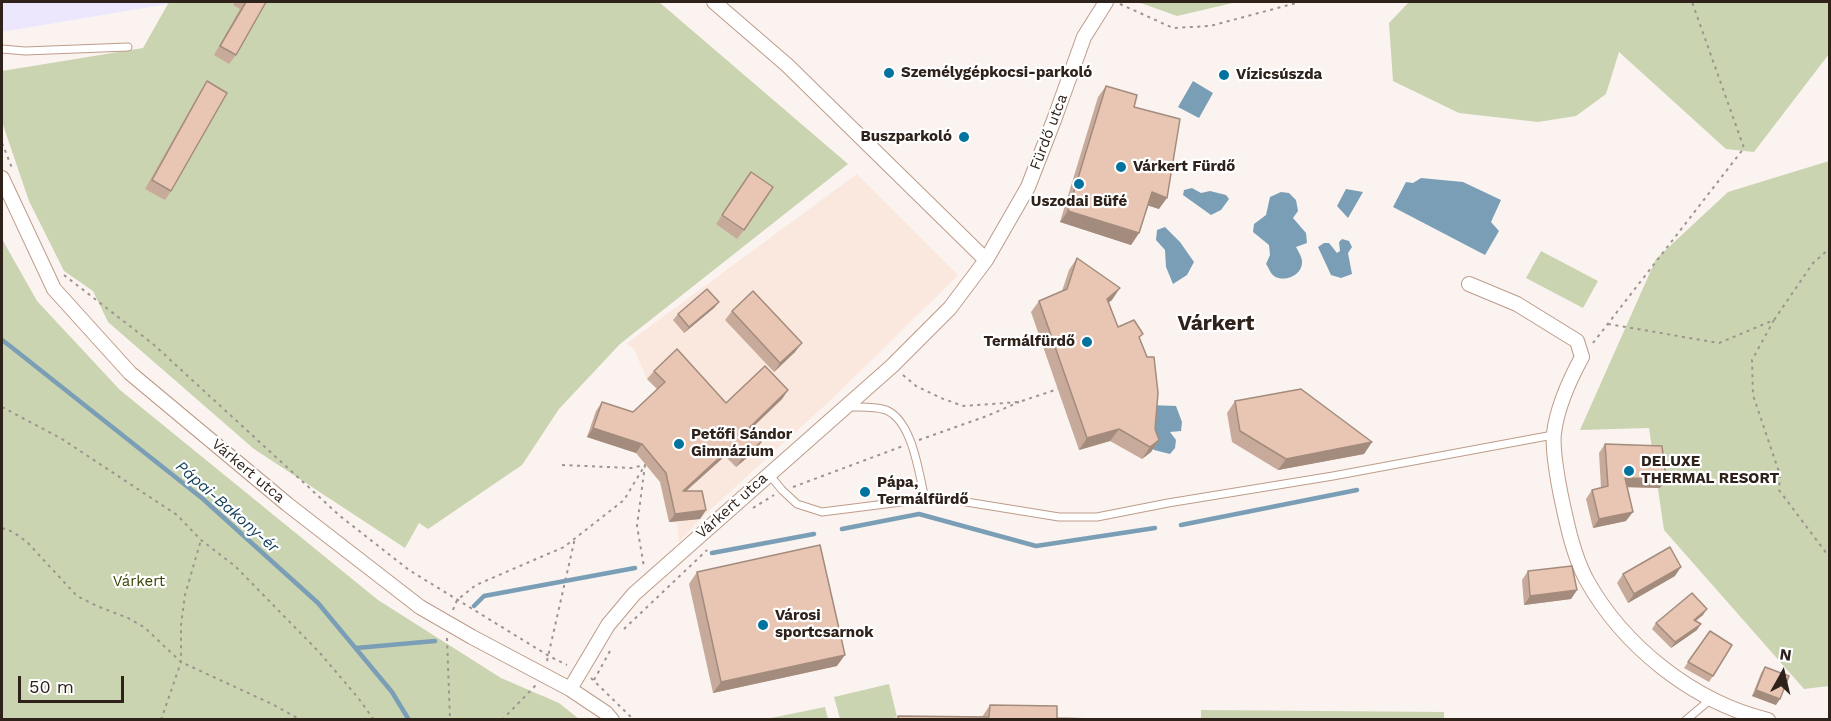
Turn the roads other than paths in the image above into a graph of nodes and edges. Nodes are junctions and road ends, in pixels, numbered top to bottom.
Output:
1 (714, 2) edge
2 (1106, 2) edge
3 (128, 47) dead end
4 (2, 49) edge
5 (8, 176) edge
6 (986, 260) junction
7 (1469, 284) dead end
8 (844, 407) junction
9 (1553, 435) junction
10 (768, 473) junction
11 (925, 499) junction
12 (570, 689) junction
13 (1711, 699) junction
14 (612, 720) edge
15 (1686, 720) edge
16 (1768, 720) edge

1 - 6 street
2 - 6 street, Fürdő utca
3 - 4 lane
5 - 12 street, Várkert utca
6 - 8 street, Várkert utca
7 - 9 street
8 - 10 street, Várkert utca
8 - 11 lane
9 - 11 lane
9 - 13 street
10 - 11 lane
10 - 12 street, Várkert utca
12 - 14 street, Várkert utca
13 - 15 lane
13 - 16 street

